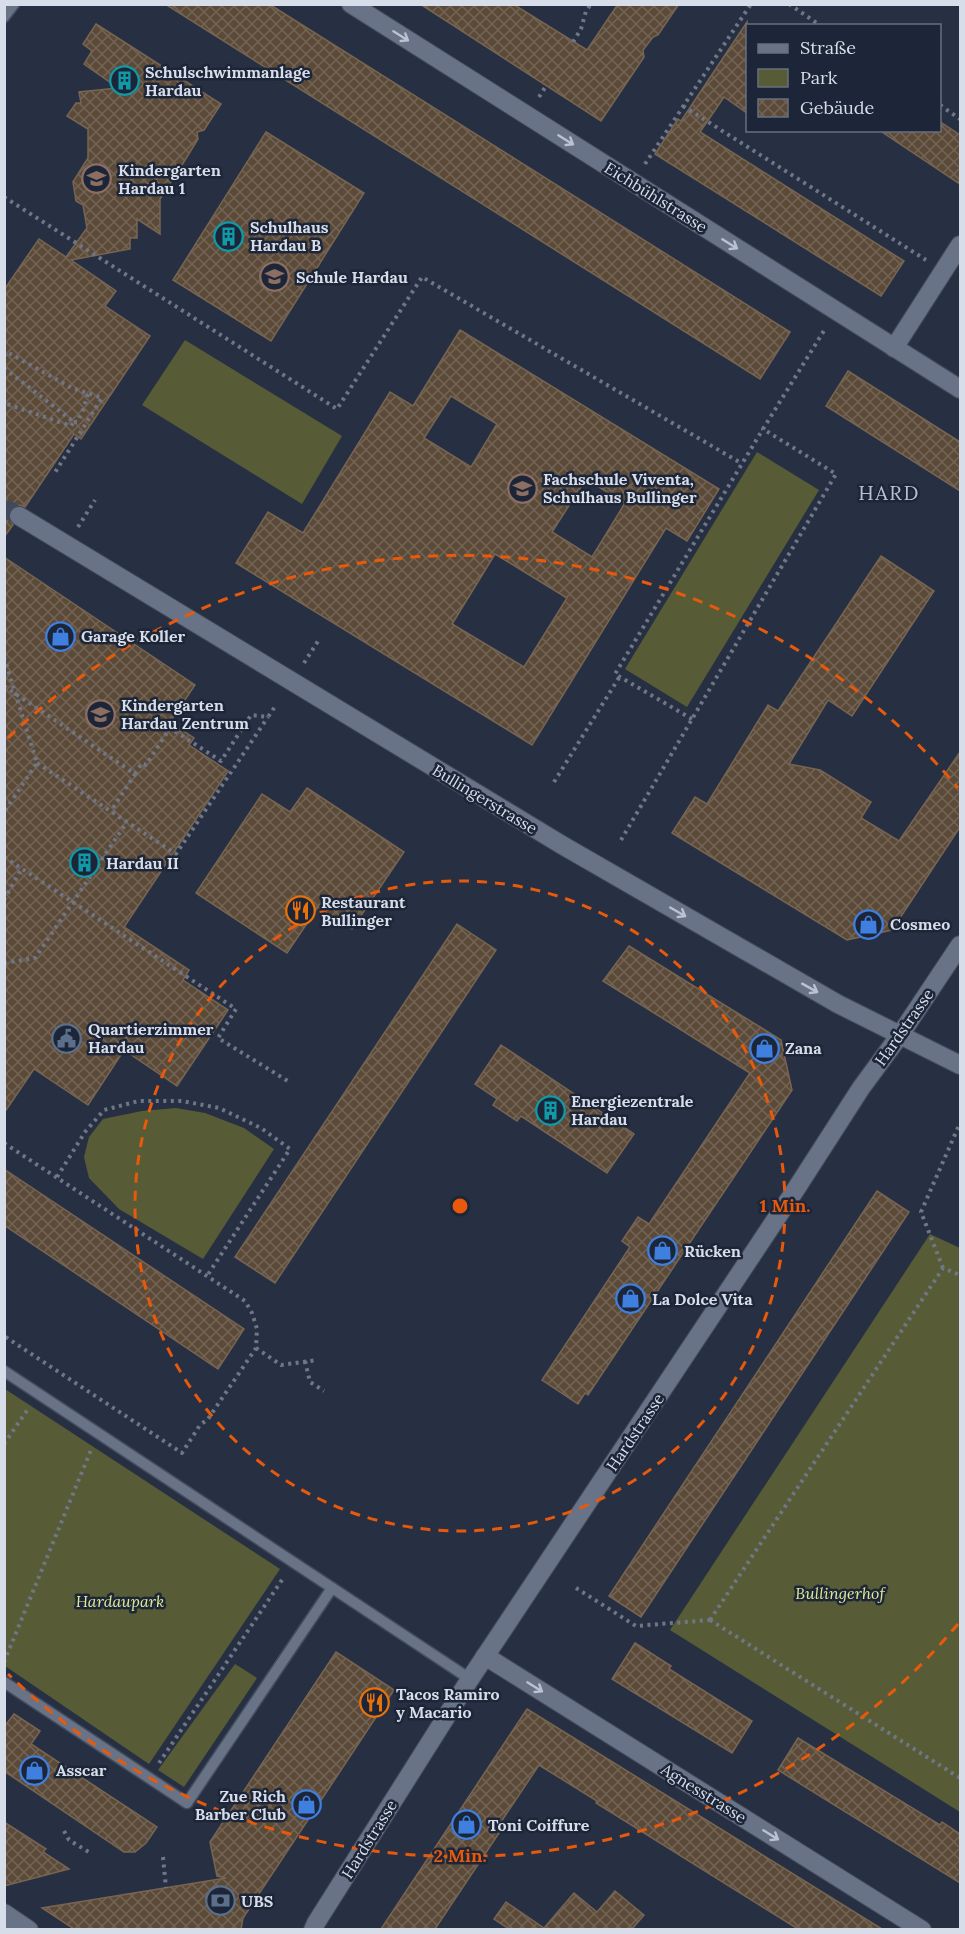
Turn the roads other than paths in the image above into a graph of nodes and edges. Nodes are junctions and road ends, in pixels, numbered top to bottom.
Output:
1 (14, 4) edge
2 (351, 4) edge
3 (4, 17) edge
4 (960, 245) edge
5 (894, 348) junction
6 (960, 389) edge
7 (19, 516) tunnel mouth
8 (960, 945) edge
9 (900, 1035) junction
10 (960, 1065) edge
11 (4, 1371) edge
12 (332, 1588) junction
13 (485, 1656) junction
14 (470, 1679) junction
15 (4, 1682) edge
16 (4, 1913) edge
17 (312, 1927) edge
18 (29, 1929) edge
19 (922, 1929) edge

1 - 3 lane
2 -> 5 street, Eichbühlstrasse
4 - 5 street
5 - 6 street, Eichbühlstrasse
7 -> 9 street, Bullingerstrasse
8 - 9 street, Hardstrasse
9 - 10 street, Bullingerstrasse
9 - 13 street, Hardstrasse
11 - 12 lane
12 - 14 lane
12 - 15 lane
13 - 14 street, Hardstrasse
13 -> 19 street, Agnesstrasse
14 - 17 street, Hardstrasse
16 - 18 street

